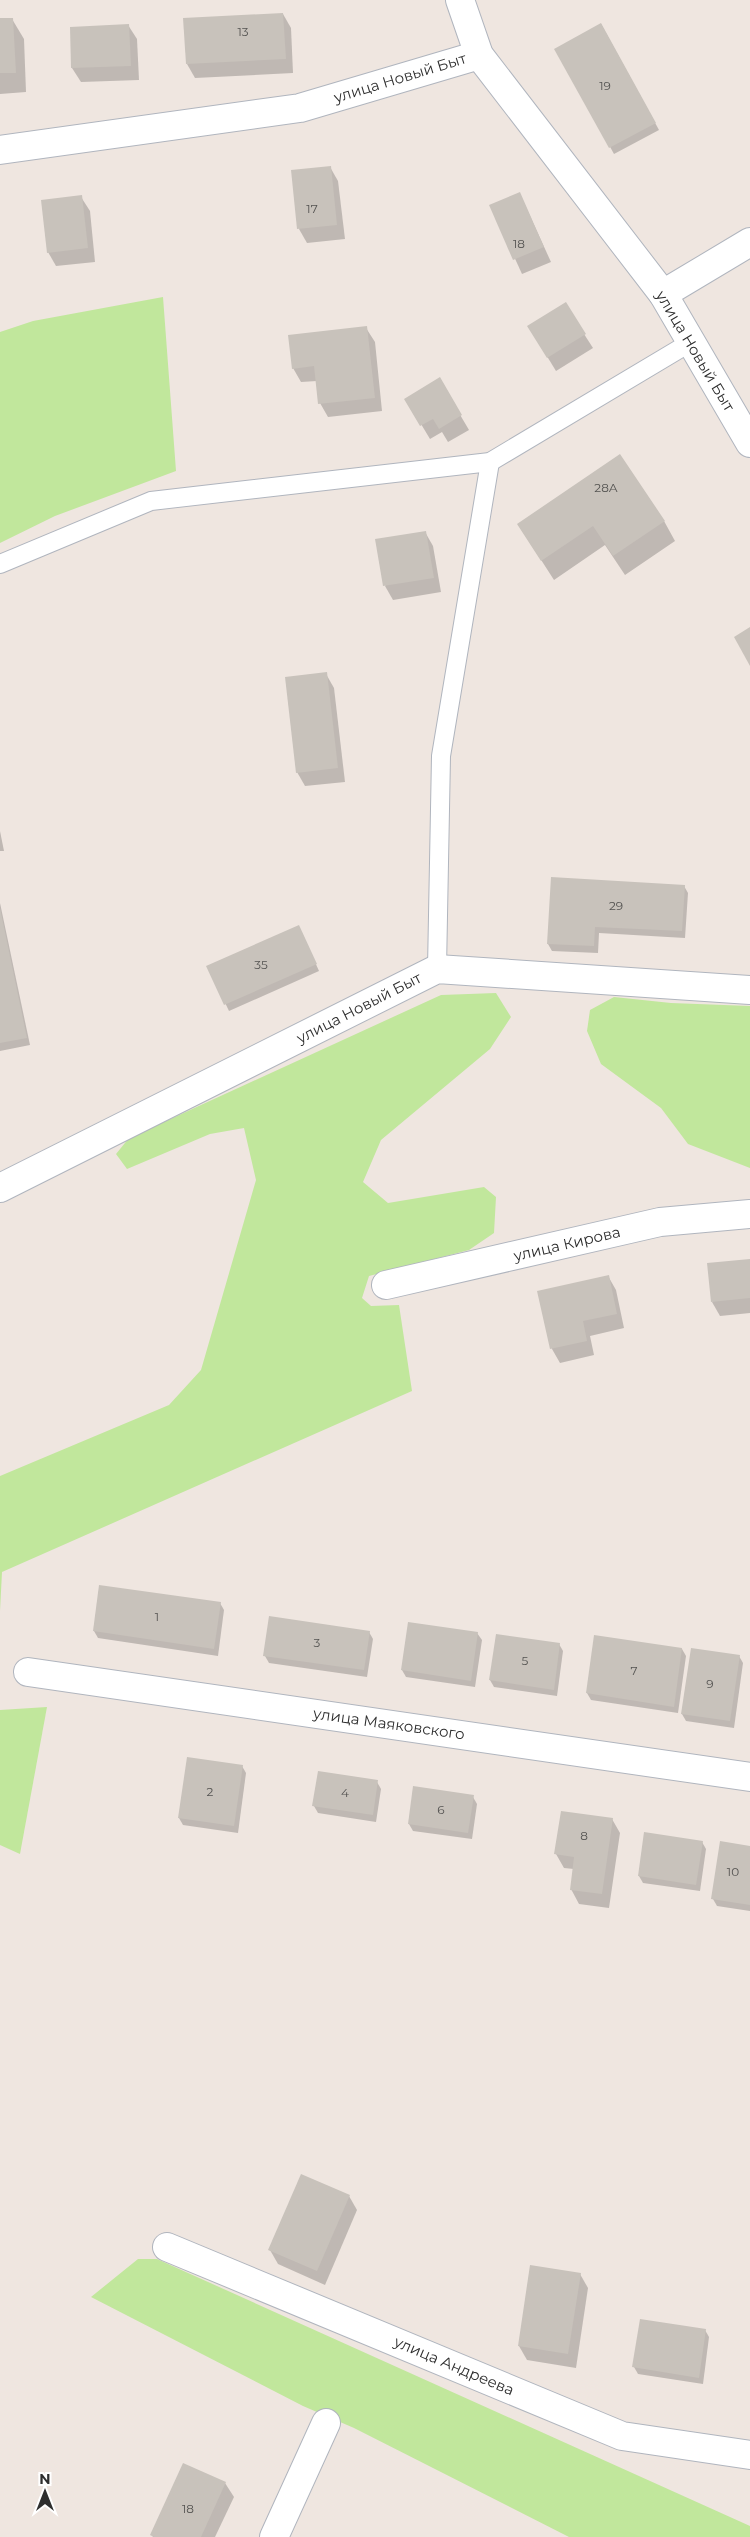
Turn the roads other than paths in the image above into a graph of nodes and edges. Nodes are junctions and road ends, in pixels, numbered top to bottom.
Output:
1 (460, 0) edge
2 (479, 55) junction
3 (0, 150) edge
4 (750, 242) edge
5 (663, 294) junction
6 (691, 342) junction
7 (750, 443) edge
8 (490, 462) junction
9 (0, 564) edge
10 (437, 969) junction
11 (750, 990) edge
12 (0, 1188) edge
13 (750, 1214) edge
14 (386, 1285) dead end
15 (28, 1672) dead end
16 (750, 1777) edge
17 (167, 2246) dead end
18 (326, 2424) dead end
19 (750, 2455) edge
20 (274, 2537) edge

1 - 2 street
2 - 3 street, улица Новый Быт
2 - 5 street, улица Новый Быт
4 - 5 street
5 - 6 street, улица Новый Быт
6 - 7 street, улица Новый Быт
6 - 8 lane
8 - 9 lane
8 - 10 lane
10 - 11 street, улица Новый Быт
10 - 12 street, улица Новый Быт
13 - 14 street, улица Кирова
15 - 16 street, улица Маяковского
17 - 19 street, улица Андреева
18 - 20 street

